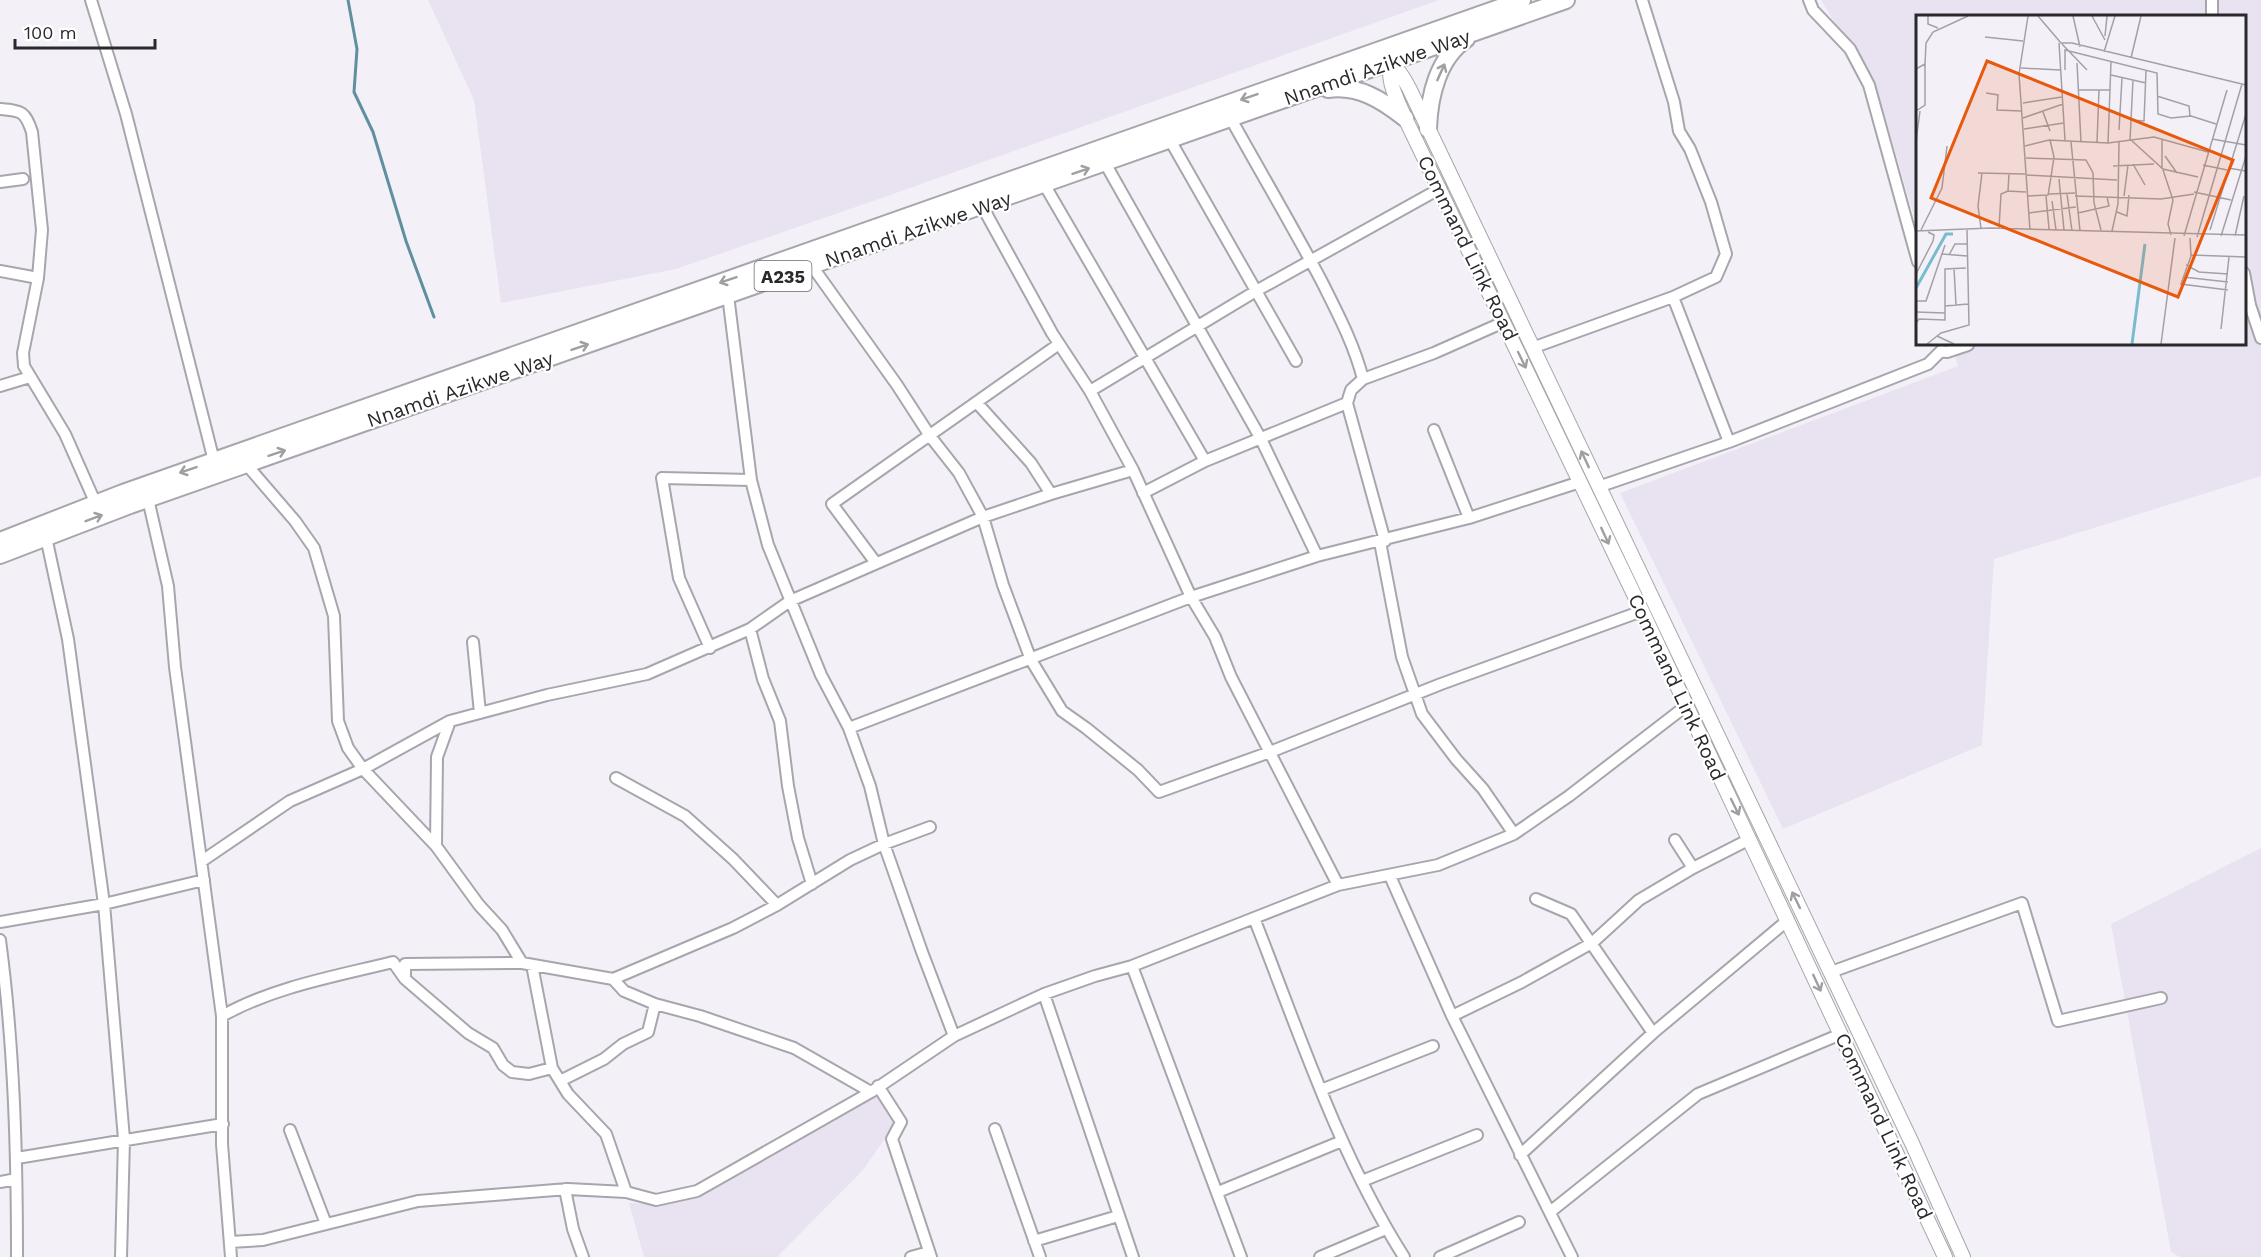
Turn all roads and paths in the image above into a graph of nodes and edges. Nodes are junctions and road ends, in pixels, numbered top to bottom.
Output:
1 (91, 0) edge
2 (1522, 0) edge
3 (1566, 0) edge
4 (1642, 0) edge
5 (1809, 0) edge
6 (1487, 28) junction
7 (1413, 39) junction
8 (1390, 63) junction
9 (1340, 65) junction
10 (1304, 93) junction
11 (0, 108) edge
12 (1405, 118) junction
13 (1230, 119) junction
14 (1428, 129) junction
15 (1170, 140) junction
16 (1105, 163) junction
17 (23, 180) dead end
18 (0, 182) edge
19 (1044, 184) junction
20 (1441, 188) junction
21 (982, 206) junction
22 (1916, 258) edge
23 (1311, 261) junction
24 (812, 266) junction
25 (0, 271) edge
26 (38, 278) junction
27 (2246, 284) edge
28 (1256, 291) junction
29 (728, 295) junction
30 (1673, 297) junction
31 (1504, 322) junction
32 (1198, 325) junction
33 (2261, 338) edge
34 (1059, 344) junction
35 (1968, 345) dead end
36 (1940, 347) edge
37 (1532, 348) junction
38 (1146, 358) junction
39 (1296, 361) dead end
40 (30, 377) junction
41 (1363, 379) junction
42 (0, 386) edge
43 (1090, 391) junction
44 (977, 403) junction
45 (1347, 403) junction
46 (1434, 430) dead end
47 (930, 436) junction
48 (1261, 439) junction
49 (1729, 442) junction
50 (214, 461) junction
51 (1205, 461) junction
52 (246, 464) junction
53 (1133, 470) junction
54 (751, 480) junction
55 (1580, 482) junction
56 (1598, 487) junction
57 (1143, 493) junction
58 (1051, 494) junction
59 (148, 499) junction
60 (96, 504) junction
61 (982, 517) junction
62 (1469, 518) junction
63 (46, 537) junction
64 (0, 541) edge
65 (1382, 541) junction
66 (1630, 553) junction
67 (0, 555) edge
68 (1317, 556) junction
69 (1616, 560) junction
70 (876, 563) junction
71 (1191, 597) junction
72 (790, 601) junction
73 (1642, 611) junction
74 (750, 629) junction
75 (473, 642) dead end
76 (710, 648) junction
77 (1031, 660) junction
78 (1416, 694) junction
79 (1686, 706) junction
80 (480, 713) junction
81 (450, 721) junction
82 (849, 728) junction
83 (1270, 752) junction
84 (363, 769) junction
85 (616, 778) dead end
86 (930, 827) dead end
87 (1514, 834) junction
88 (1750, 838) junction
89 (1675, 840) dead end
90 (884, 844) junction
91 (436, 846) junction
92 (202, 861) junction
93 (1692, 868) junction
94 (1390, 876) junction
95 (204, 880) junction
96 (812, 884) junction
97 (1338, 885) junction
98 (1536, 899) dead end
99 (104, 904) junction
100 (777, 905) junction
101 (1254, 918) junction
102 (1788, 920) junction
103 (0, 922) edge
104 (0, 940) edge
105 (1592, 943) junction
106 (527, 964) junction
107 (1132, 966) junction
108 (1831, 972) junction
109 (405, 979) junction
110 (613, 979) junction
111 (1044, 994) junction
112 (2161, 998) dead end
113 (655, 1004) junction
114 (222, 1016) junction
115 (1452, 1016) junction
116 (1653, 1033) junction
117 (1840, 1034) junction
118 (954, 1036) junction
119 (1433, 1046) dead end
120 (552, 1068) junction
121 (560, 1081) junction
122 (875, 1089) junction
123 (1321, 1090) junction
124 (223, 1124) junction
125 (995, 1129) dead end
126 (290, 1130) dead end
127 (1477, 1135) dead end
128 (124, 1139) junction
129 (1342, 1141) junction
130 (1520, 1155) junction
131 (17, 1158) junction
132 (16, 1179) junction
133 (1362, 1181) junction
134 (0, 1182) edge
135 (565, 1190) junction
136 (626, 1192) junction
137 (1218, 1192) junction
138 (1551, 1212) junction
139 (1118, 1216) junction
140 (1519, 1222) dead end
141 (326, 1224) junction
142 (1386, 1229) junction
143 (1034, 1240) junction
144 (230, 1242) junction
145 (930, 1255) edge
146 (18, 1257) edge
147 (121, 1257) edge
148 (231, 1257) edge
149 (583, 1257) edge
150 (910, 1257) edge
151 (1040, 1257) edge
152 (1133, 1257) edge
153 (1241, 1257) edge
154 (1320, 1257) edge
155 (1404, 1257) edge
156 (1440, 1257) edge
157 (1572, 1257) edge
158 (1945, 1257) edge
159 (1964, 1257) edge

1 - 50 street
2 - 7 highway, Nnamdi Azikwe Way / A235
3 - 6 highway, Nnamdi Azikwe Way / A235
4 - 30 street
5 - 22 street
6 - 8 highway, Nnamdi Azikwe Way / A235
14 -> 6 highway
7 - 8 main road
7 - 9 highway, Nnamdi Azikwe Way / A235
8 - 9 main road
8 - 10 highway, Nnamdi Azikwe Way / A235
8 - 12 main road, Command Link Road
8 - 14 main road, Command Link Road
9 -> 50 highway, Nnamdi Azikwe Way / A235
10 - 12 highway
10 - 13 highway, Nnamdi Azikwe Way / A235
11 - 26 street
12 - 20 main road, Command Link Road
13 - 15 highway, Nnamdi Azikwe Way / A235
13 - 23 street
14 - 37 main road, Command Link Road
15 - 16 highway, Nnamdi Azikwe Way / A235
15 - 28 street
19 -> 16 highway, Nnamdi Azikwe Way / A235
16 - 32 street
17 - 18 street
19 - 21 highway, Nnamdi Azikwe Way / A235
19 - 38 street
20 - 23 street
20 - 31 main road, Command Link Road
21 - 24 highway, Nnamdi Azikwe Way / A235
21 - 34 street
23 - 28 street
23 - 41 street
24 - 29 highway, Nnamdi Azikwe Way / A235
24 - 47 street
25 - 26 street
26 - 40 street
27 - 33 street
28 - 32 street
28 - 39 street
52 -> 29 highway, Nnamdi Azikwe Way / A235
29 - 54 street
30 - 37 street
30 - 49 street
31 - 41 street
31 -> 55 main road, Command Link Road
32 - 38 street
32 - 48 street
34 - 43 street
34 - 44 street
35 - 36 street
36 - 49 street
56 -> 37 main road, Command Link Road
38 - 43 street
38 - 51 street
40 - 42 street
40 - 60 street
41 - 45 street
43 - 53 street
44 - 47 street
44 - 58 street
45 - 48 street
45 - 65 street
46 - 62 street
47 - 61 street
47 - 70 street
48 - 51 street
48 - 68 street
49 - 56 street
50 -> 60 highway, Nnamdi Azikwe Way / A235
51 - 57 street
52 - 59 highway, Nnamdi Azikwe Way / A235
52 - 84 street
53 - 57 street
53 - 58 street
54 - 72 street
54 - 76 street
55 - 62 street
55 -> 69 main road, Command Link Road
56 - 66 main road, Command Link Road
57 - 71 street
58 - 61 street
63 -> 59 highway, Nnamdi Azikwe Way / A235
59 - 92 street
60 - 64 highway, Nnamdi Azikwe Way / A235
61 - 70 street
61 - 77 street
62 - 65 street
63 - 67 highway, Nnamdi Azikwe Way / A235
63 - 99 street
65 - 68 street
65 - 78 street
66 - 69 main road
108 -> 66 main road, Command Link Road
68 - 71 street
69 - 73 main road, Command Link Road
70 - 72 street
71 - 77 street
71 - 83 street
72 - 74 street
72 - 82 street
73 - 78 street
73 - 79 main road, Command Link Road
74 - 76 street
74 - 96 street
75 - 80 street
76 - 80 street
77 - 82 street
77 - 83 street
78 - 83 street
78 - 87 street
79 - 87 street
79 -> 88 main road, Command Link Road
80 - 81 street
81 - 84 street
81 - 91 street
82 - 90 street
83 - 97 street
84 - 91 street
84 - 92 street
85 - 100 street
86 - 90 street
87 - 94 street
88 - 93 street
88 - 102 main road, Command Link Road
89 - 93 street
90 - 96 street
90 - 118 street
91 - 106 street
92 - 95 street
93 - 105 street
94 - 97 street
94 - 115 street
95 - 99 street
95 - 114 street
96 - 100 street
97 - 101 street
98 - 105 street
99 - 103 street
99 - 128 street
100 - 110 street
101 - 107 street
101 - 123 street
102 - 116 street
102 -> 117 main road, Command Link Road
104 - 131 street
105 - 115 street
105 - 116 street
106 - 109 street
106 - 110 street
106 - 120 street
107 - 111 street
107 - 137 street
108 - 112 street
108 - 159 main road, Command Link Road
109 - 114 street
109 - 120 street
110 - 113 street
111 - 118 street
111 - 139 street
113 - 121 street
113 - 122 street
114 - 124 street
115 - 130 street
116 - 130 street
117 - 138 street
117 - 158 main road, Command Link Road
118 - 122 street
119 - 123 street
120 - 121 street
121 - 136 street
122 - 136 street
122 - 145 street
123 - 129 street
124 - 128 street
124 - 144 street
125 - 143 street
126 - 141 street
127 - 133 street
128 - 131 street
128 - 147 street
129 - 133 street
129 - 137 street
130 - 138 street
131 - 132 street
132 - 134 street
132 - 146 street
133 - 142 street
135 - 136 street
135 - 141 street
135 - 149 street
137 - 153 street
138 - 157 street
139 - 143 street
139 - 152 street
140 - 156 street
141 - 144 street
142 - 154 street
142 - 155 street
143 - 151 street
144 - 148 street
145 - 150 street

